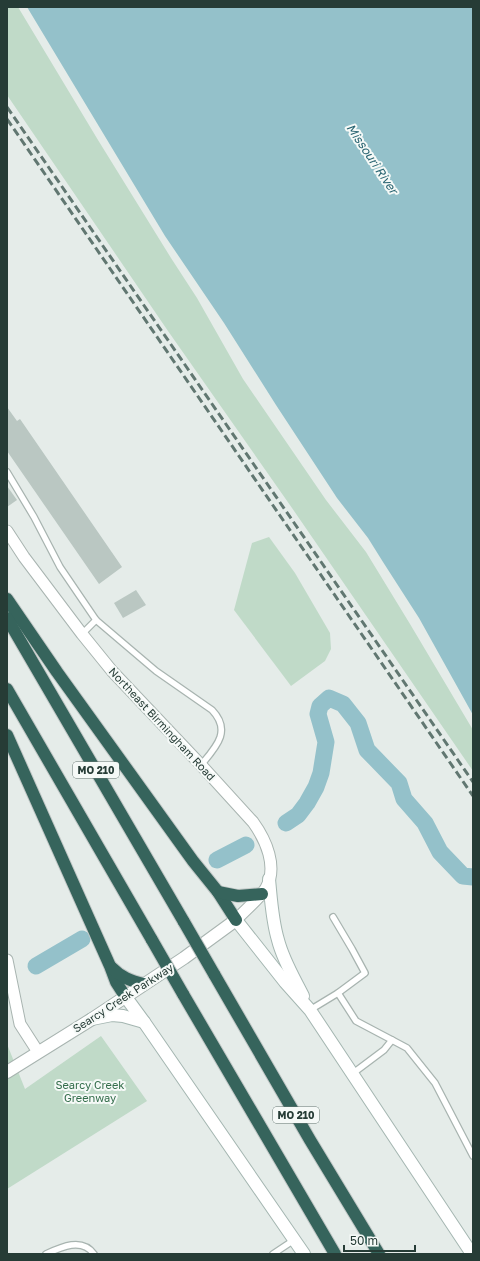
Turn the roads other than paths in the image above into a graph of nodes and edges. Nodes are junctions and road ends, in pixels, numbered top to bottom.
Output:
1 (7, 472) edge
2 (7, 531) edge
3 (7, 599) edge
4 (7, 618) edge
5 (96, 620) junction
6 (82, 634) junction
7 (7, 689) edge
8 (7, 735) edge
9 (201, 765) junction
10 (269, 879) junction
11 (218, 892) junction
12 (262, 894) junction
13 (333, 918) dead end
14 (236, 920) junction
15 (7, 960) edge
16 (110, 966) junction
17 (144, 984) junction
18 (338, 993) junction
19 (125, 996) junction
20 (310, 1010) junction
21 (92, 1019) junction
22 (144, 1022) junction
23 (392, 1040) junction
24 (38, 1052) junction
25 (7, 1072) edge
26 (352, 1074) junction
27 (473, 1156) edge
28 (294, 1239) junction
29 (46, 1254) edge
30 (94, 1254) edge
31 (273, 1254) edge
32 (304, 1254) edge
33 (335, 1254) edge
34 (379, 1254) edge
35 (472, 1254) edge

1 - 5 lane
2 - 6 street, Northeast Birmingham Road
3 - 11 highway
4 - 34 highway, MO 210, bridge
5 - 6 lane
5 - 9 lane
6 - 9 street, Northeast Birmingham Road
7 - 33 highway, MO 210, bridge
8 - 16 highway
9 - 10 street, Northeast Birmingham Road
10 - 12 street, Northeast Birmingham Road
10 - 20 main road
11 - 12 highway
11 - 14 highway
12 - 14 street, Northeast Birmingham Road
13 - 18 lane
14 - 17 main road, Searcy Creek Parkway
14 - 20 main road
15 - 24 street
16 - 17 highway
16 - 19 highway
17 - 19 main road, Searcy Creek Parkway
18 - 20 lane
18 - 23 lane
19 - 21 main road, Searcy Creek Parkway
19 - 22 main road
20 - 26 main road
21 - 22 main road
21 - 24 main road, Searcy Creek Parkway
22 - 28 main road
23 - 26 lane
23 - 27 lane
24 - 25 main road, Searcy Creek Parkway
26 - 35 main road
28 - 31 lane
28 - 32 main road
29 - 30 lane

